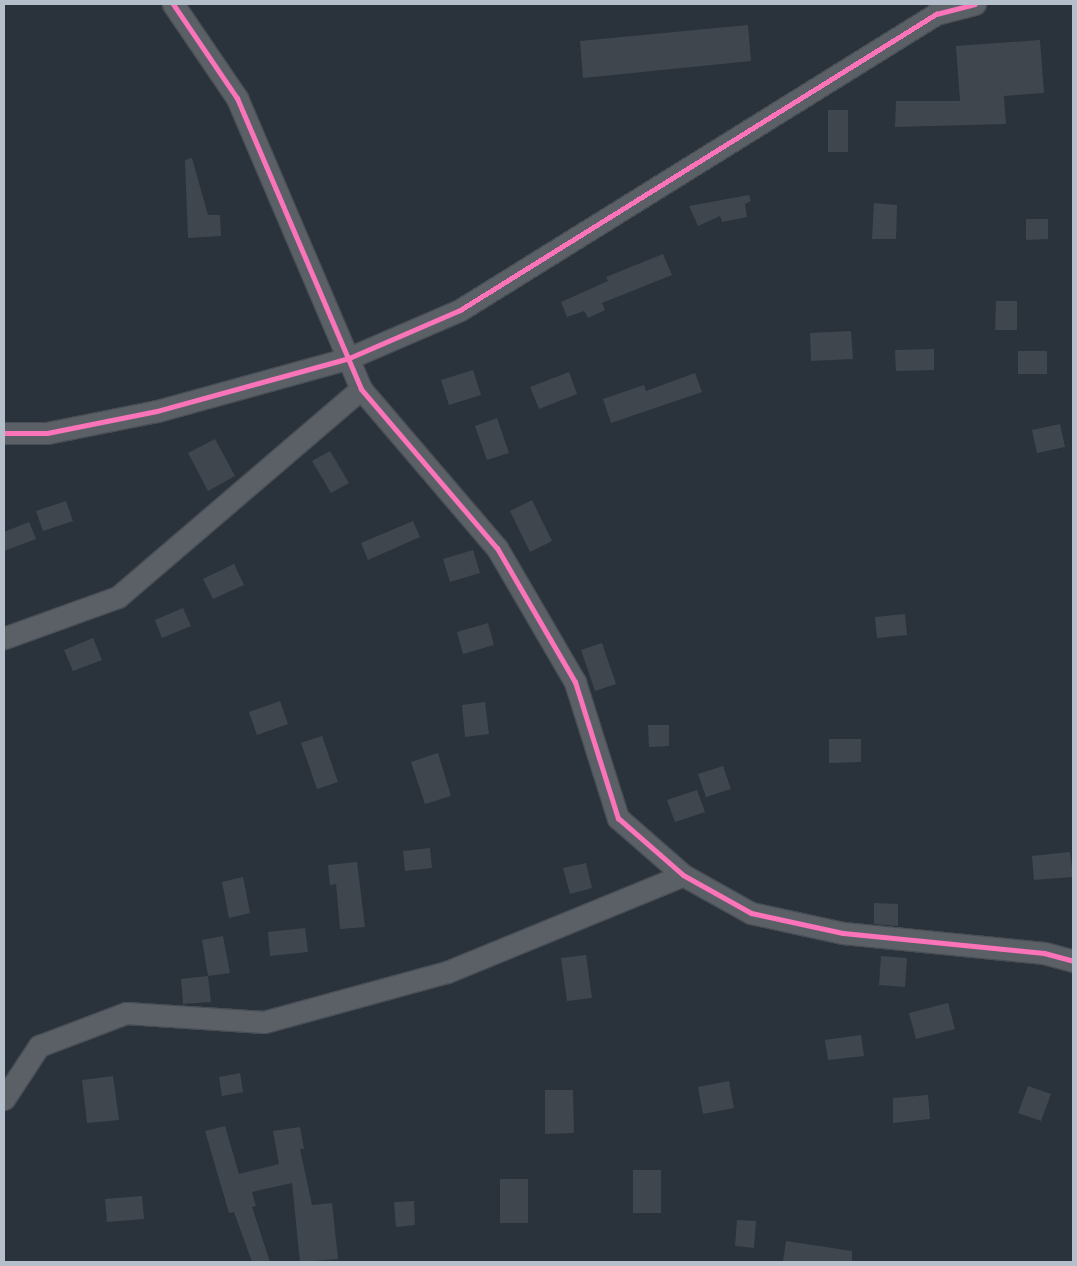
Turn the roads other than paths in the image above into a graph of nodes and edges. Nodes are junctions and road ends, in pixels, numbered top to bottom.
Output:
1 (173, 4) edge
2 (975, 4) edge
3 (349, 358) junction
4 (361, 389) junction
5 (4, 433) edge
6 (4, 638) edge
7 (683, 875) junction
8 (1073, 961) edge
9 (4, 1099) edge

1 - 3 street
2 - 3 street
3 - 4 street
3 - 5 street
4 - 6 street
4 - 7 street
7 - 8 street
7 - 9 street

